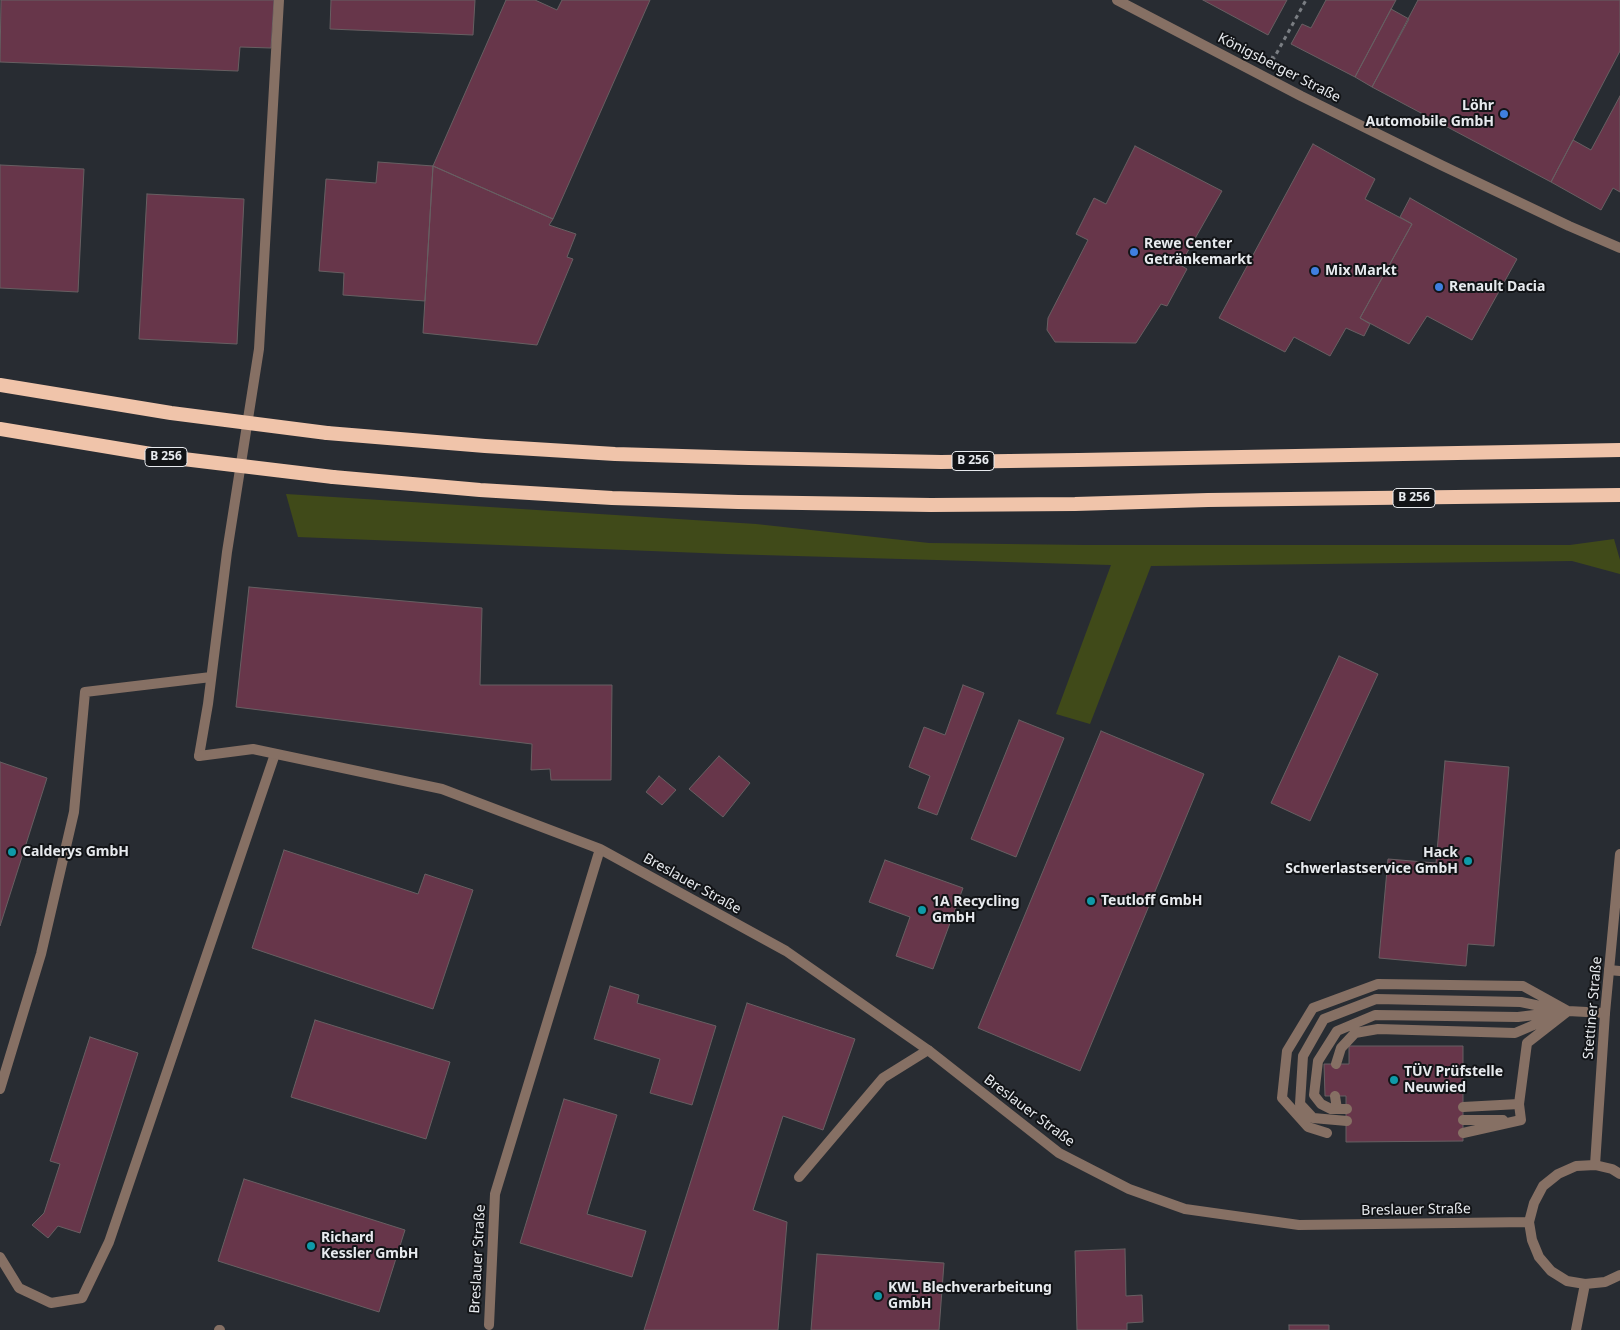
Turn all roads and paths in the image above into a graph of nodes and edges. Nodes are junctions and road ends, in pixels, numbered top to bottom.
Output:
1 (279, 0) edge
2 (1117, 0) edge
3 (1306, 0) edge
4 (1274, 58) dead end
5 (1620, 248) edge
6 (0, 385) edge
7 (0, 429) edge
8 (1620, 450) edge
9 (1620, 495) edge
10 (211, 677) junction
11 (275, 754) junction
12 (600, 849) junction
13 (1620, 854) edge
14 (1615, 970) edge
15 (1568, 1011) junction
16 (1605, 1014) junction
17 (928, 1050) junction
18 (1336, 1064) dead end
19 (0, 1089) edge
20 (1335, 1096) dead end
21 (1520, 1104) junction
22 (1463, 1107) dead end
23 (1462, 1120) dead end
24 (1521, 1120) junction
25 (1347, 1121) dead end
26 (1327, 1133) dead end
27 (1463, 1133) dead end
28 (1595, 1165) junction
29 (1620, 1174) edge
30 (800, 1177) dead end
31 (1529, 1222) junction
32 (0, 1257) edge
33 (1620, 1275) edge
34 (1585, 1284) junction
35 (490, 1328) edge
36 (1576, 1330) edge

1 - 10 street
2 - 5 street, Königsberger Straße
3 - 4 path
6 - 8 highway, B 256, bridge
7 - 9 highway, B 256, bridge
10 - 11 street, Breslauer Straße
10 - 19 street
11 - 12 street, Breslauer Straße
11 - 32 street
12 - 17 street, Breslauer Straße
12 - 35 street, Breslauer Straße
13 - 14 street, Stettiner Straße
14 - 16 street, Stettiner Straße
15 - 16 street
15 - 18 street
15 - 20 street
15 - 21 street
15 - 25 street
15 - 26 street
16 - 28 street, Stettiner Straße
17 - 30 street
17 - 31 street, Breslauer Straße
21 - 22 street
21 - 24 street
23 - 24 street
24 - 27 street
28 - 29 street
28 - 31 street
31 - 34 street
33 - 34 street
34 - 36 street

